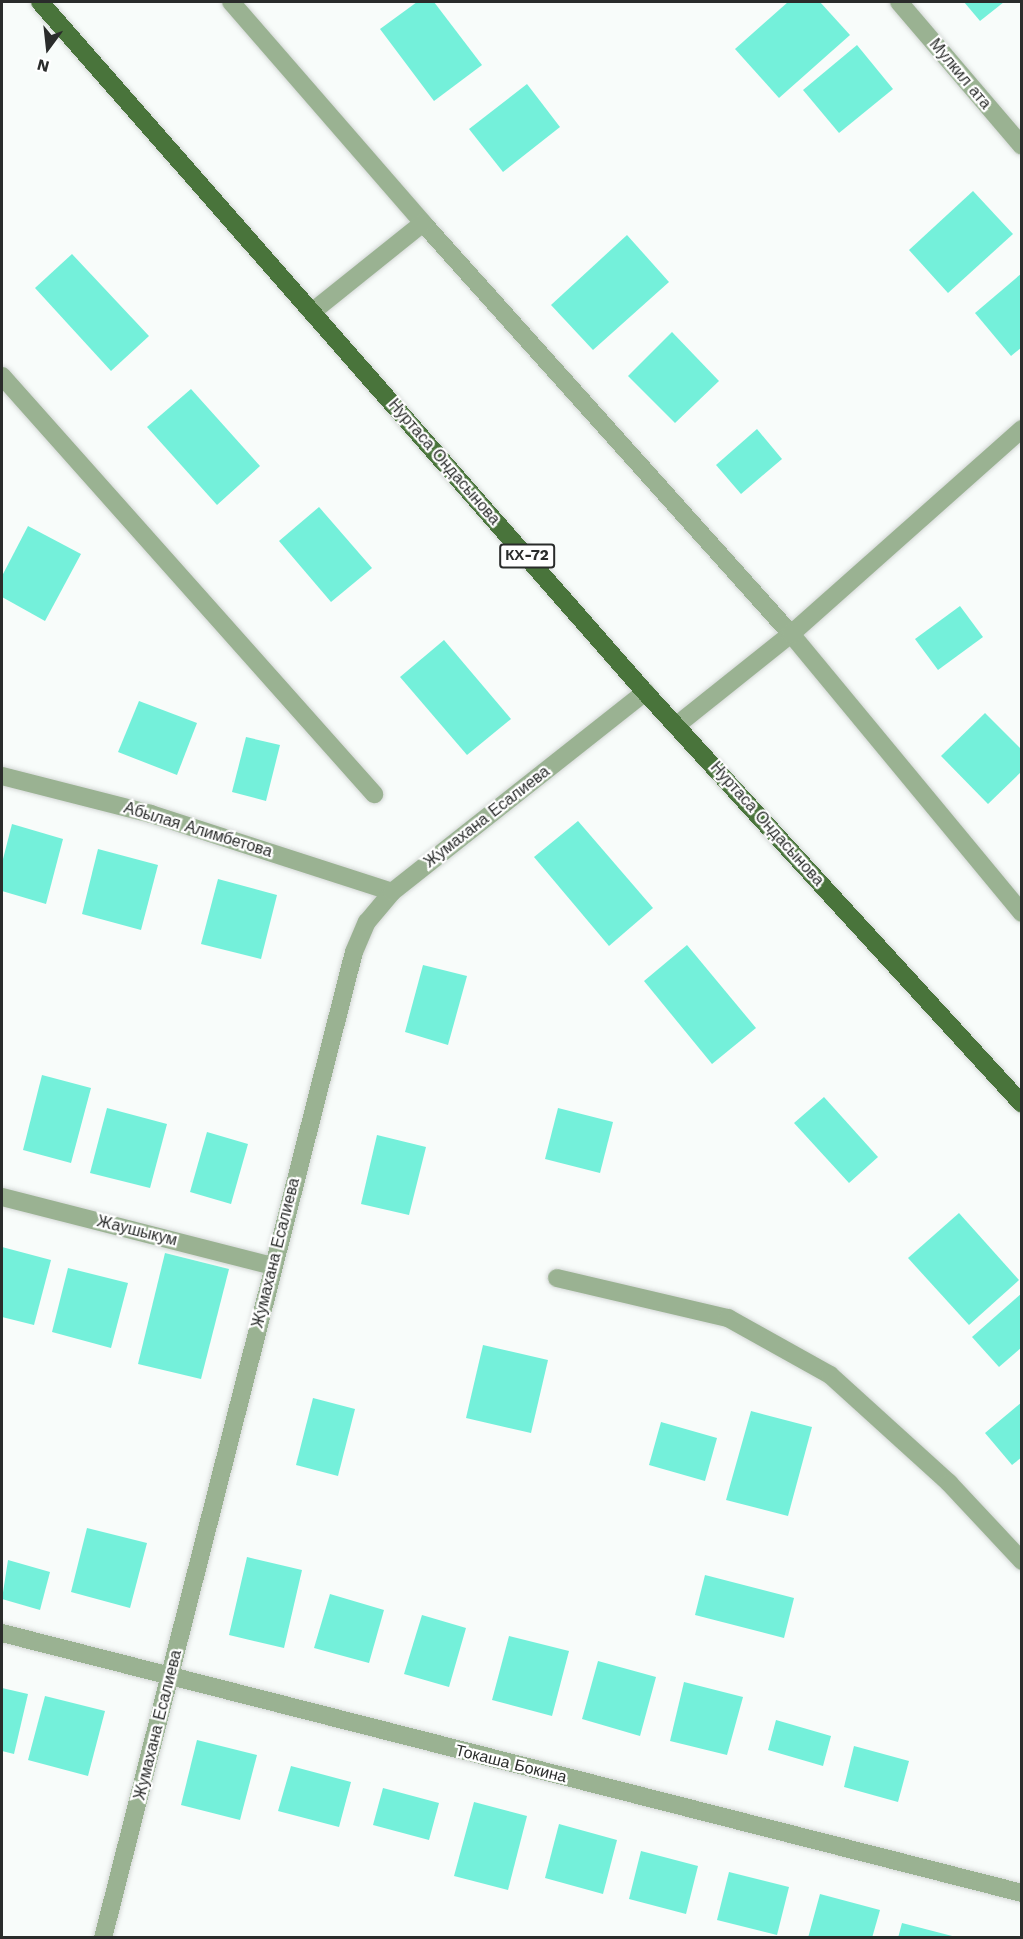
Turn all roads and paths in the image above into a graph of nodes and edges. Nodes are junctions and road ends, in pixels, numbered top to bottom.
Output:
1 (40, 2) edge
2 (231, 2) edge
3 (899, 2) edge
4 (1022, 146) edge
5 (423, 223) junction
6 (312, 312) junction
7 (2, 376) edge
8 (1022, 429) edge
9 (791, 634) junction
10 (645, 692) junction
11 (677, 725) junction
12 (2, 776) edge
13 (374, 794) dead end
14 (392, 892) junction
15 (1022, 914) edge
16 (1022, 1104) edge
17 (2, 1197) edge
18 (273, 1266) junction
19 (558, 1278) dead end
20 (1022, 1561) edge
21 (2, 1633) edge
22 (170, 1677) junction
23 (1022, 1893) edge
24 (103, 1938) edge

1 - 6 main road, Нуртаса Ондасынова / КХ-72
2 - 5 street
3 - 4 street, Мулкил ата
5 - 6 street
5 - 9 street
6 - 10 main road, Нуртаса Ондасынова / КХ-72
7 - 13 street
8 - 9 street
9 - 11 street
9 - 15 street
10 - 11 main road, Нуртаса Ондасынова / КХ-72
10 - 14 street, Жумахана Есалиева
11 - 16 main road, Нуртаса Ондасынова / КХ-72
12 - 14 street, Абылая Алимбетова
14 - 18 street, Жумахана Есалиева
17 - 18 street, Жаушыкум
18 - 22 street, Жумахана Есалиева
19 - 20 street
21 - 22 street, Токаша Бокина
22 - 23 street, Токаша Бокина
22 - 24 street, Жумахана Есалиева

